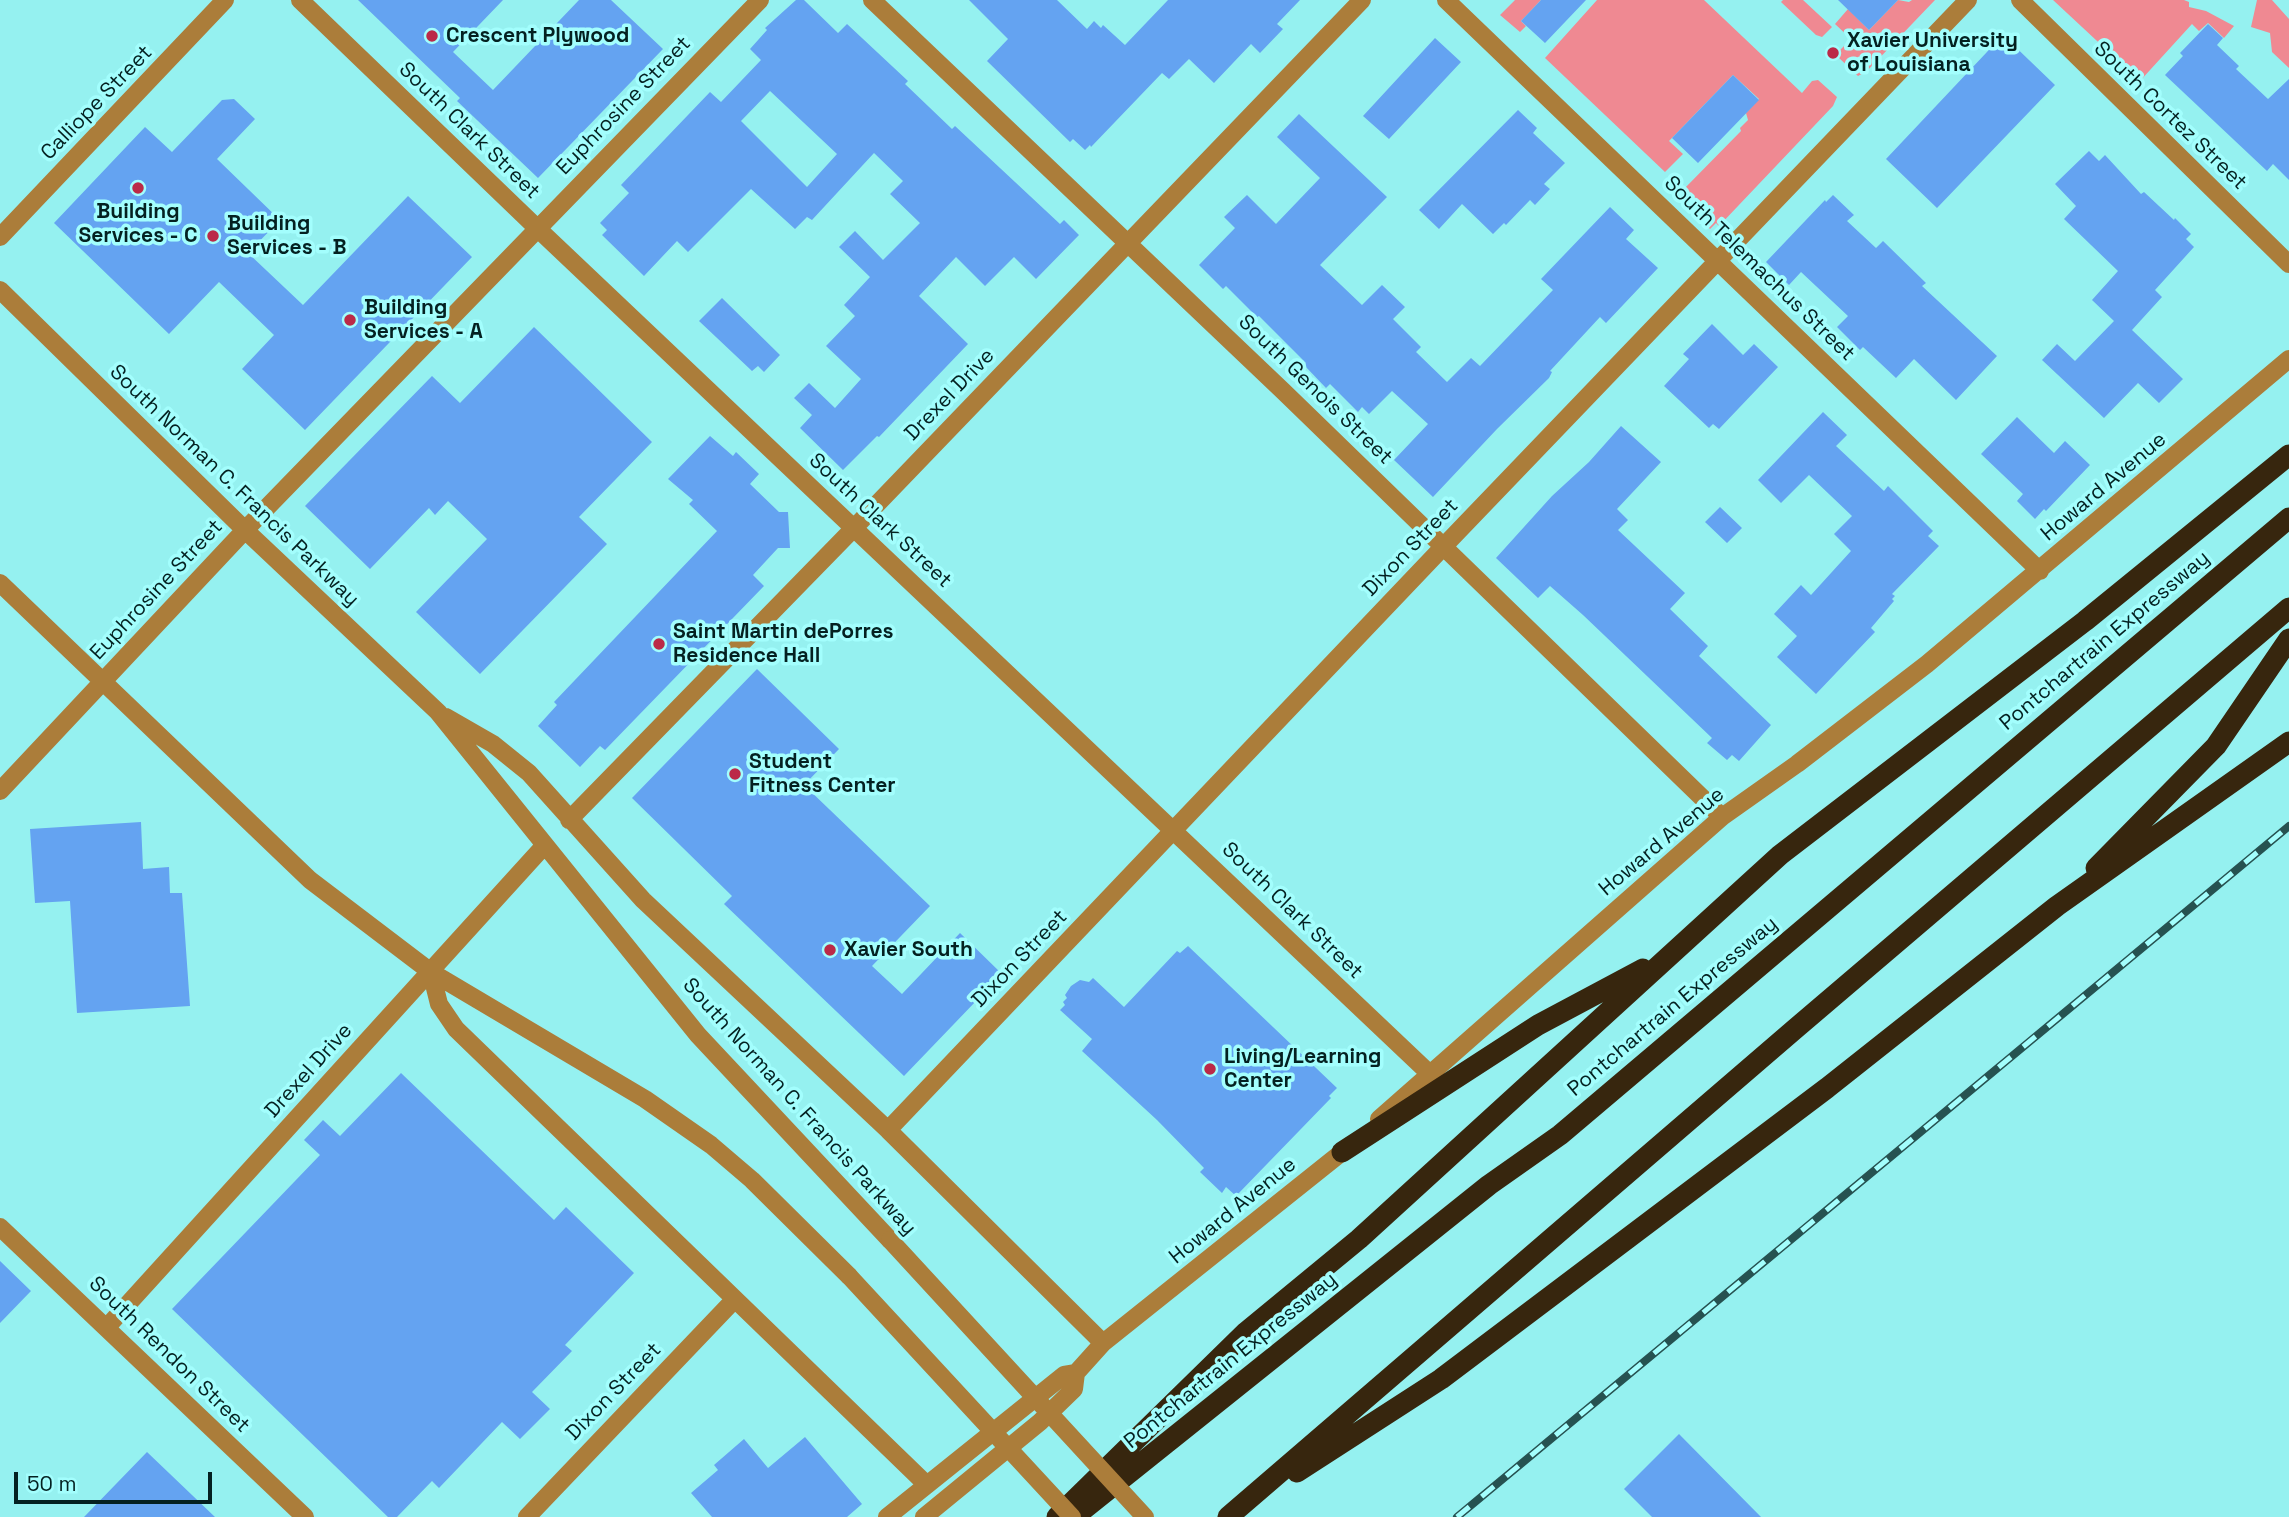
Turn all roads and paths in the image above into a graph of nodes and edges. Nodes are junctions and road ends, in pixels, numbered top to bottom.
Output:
1 (225, 0) edge
2 (300, 0) edge
3 (760, 0) edge
4 (872, 0) edge
5 (1362, 0) edge
6 (1446, 0) edge
7 (1968, 0) edge
8 (2020, 0) edge
9 (537, 228) junction
10 (0, 237) edge
11 (1127, 242) junction
12 (1718, 261) junction
13 (2289, 264) edge
14 (0, 290) edge
15 (2289, 359) edge
16 (2286, 456) edge
17 (2289, 518) edge
18 (854, 528) junction
19 (244, 530) junction
20 (1444, 546) junction
21 (2040, 571) junction
22 (0, 583) edge
23 (2289, 608) edge
24 (2289, 639) edge
25 (103, 682) junction
26 (438, 712) junction
27 (2289, 742) edge
28 (0, 791) edge
29 (1722, 817) junction
30 (569, 820) junction
31 (1174, 830) junction
32 (544, 846) junction
33 (2057, 906) junction
34 (1670, 955) junction
35 (431, 972) junction
36 (1430, 1074) junction
37 (888, 1130) junction
38 (1342, 1152) junction
39 (0, 1227) edge
40 (735, 1299) junction
41 (107, 1326) junction
42 (1103, 1343) junction
43 (1076, 1373) junction
44 (927, 1485) junction
45 (1233, 1513) edge
46 (305, 1517) edge
47 (527, 1517) edge
48 (887, 1517) edge
49 (923, 1517) edge
50 (1057, 1517) edge
51 (1073, 1517) edge
52 (1145, 1517) edge

1 - 10 street, Calliope Street
2 - 9 street, South Clark Street
3 - 9 street, Euphrosine Street
4 - 11 street, South Genois Street
5 - 11 street, Drexel Drive
6 - 12 street, South Telemachus Street
7 - 12 street, Dixon Street
8 - 13 street, South Cortez Street
9 - 18 street, South Clark Street
9 - 19 street, Euphrosine Street
11 - 18 street, Drexel Drive
11 - 20 street, South Genois Street
12 - 20 street, Dixon Street
12 - 21 street, South Telemachus Street
14 - 19 street, South Norman C. Francis Parkway
15 - 21 street, Howard Avenue
16 - 34 highway
17 - 51 highway, Pontchartrain Expressway
18 - 30 street, Drexel Drive
18 - 31 street, South Clark Street
19 - 25 street, Euphrosine Street
19 - 26 street, South Norman C. Francis Parkway
20 - 29 street, South Genois Street
20 - 31 street, Dixon Street
21 - 29 street, Howard Avenue
22 - 25 street
23 - 45 highway
24 - 33 highway
25 - 28 street, Euphrosine Street
25 - 35 street
26 - 30 street, South Norman C. Francis Parkway
26 - 32 street, South Norman C. Francis Parkway
27 - 33 highway
29 - 36 street, Howard Avenue
30 - 37 street, South Norman C. Francis Parkway
31 - 36 street, South Clark Street
31 - 37 street, Dixon Street
32 - 35 street, Drexel Drive
32 - 52 street, South Norman C. Francis Parkway, bridge
33 - 45 highway
34 - 38 highway
34 - 50 highway
35 - 40 street
35 - 41 street, Drexel Drive
35 - 51 street, bridge
36 - 38 street, Howard Avenue
37 - 42 street, South Norman C. Francis Parkway
38 - 42 street, Howard Avenue
39 - 41 street, South Rendon Street
40 - 44 street
40 - 47 street, Dixon Street
41 - 46 street, South Rendon Street
42 - 43 street, Howard Avenue
43 - 44 street, Howard Avenue
43 - 49 street, Howard Avenue
44 - 48 street, Howard Avenue

